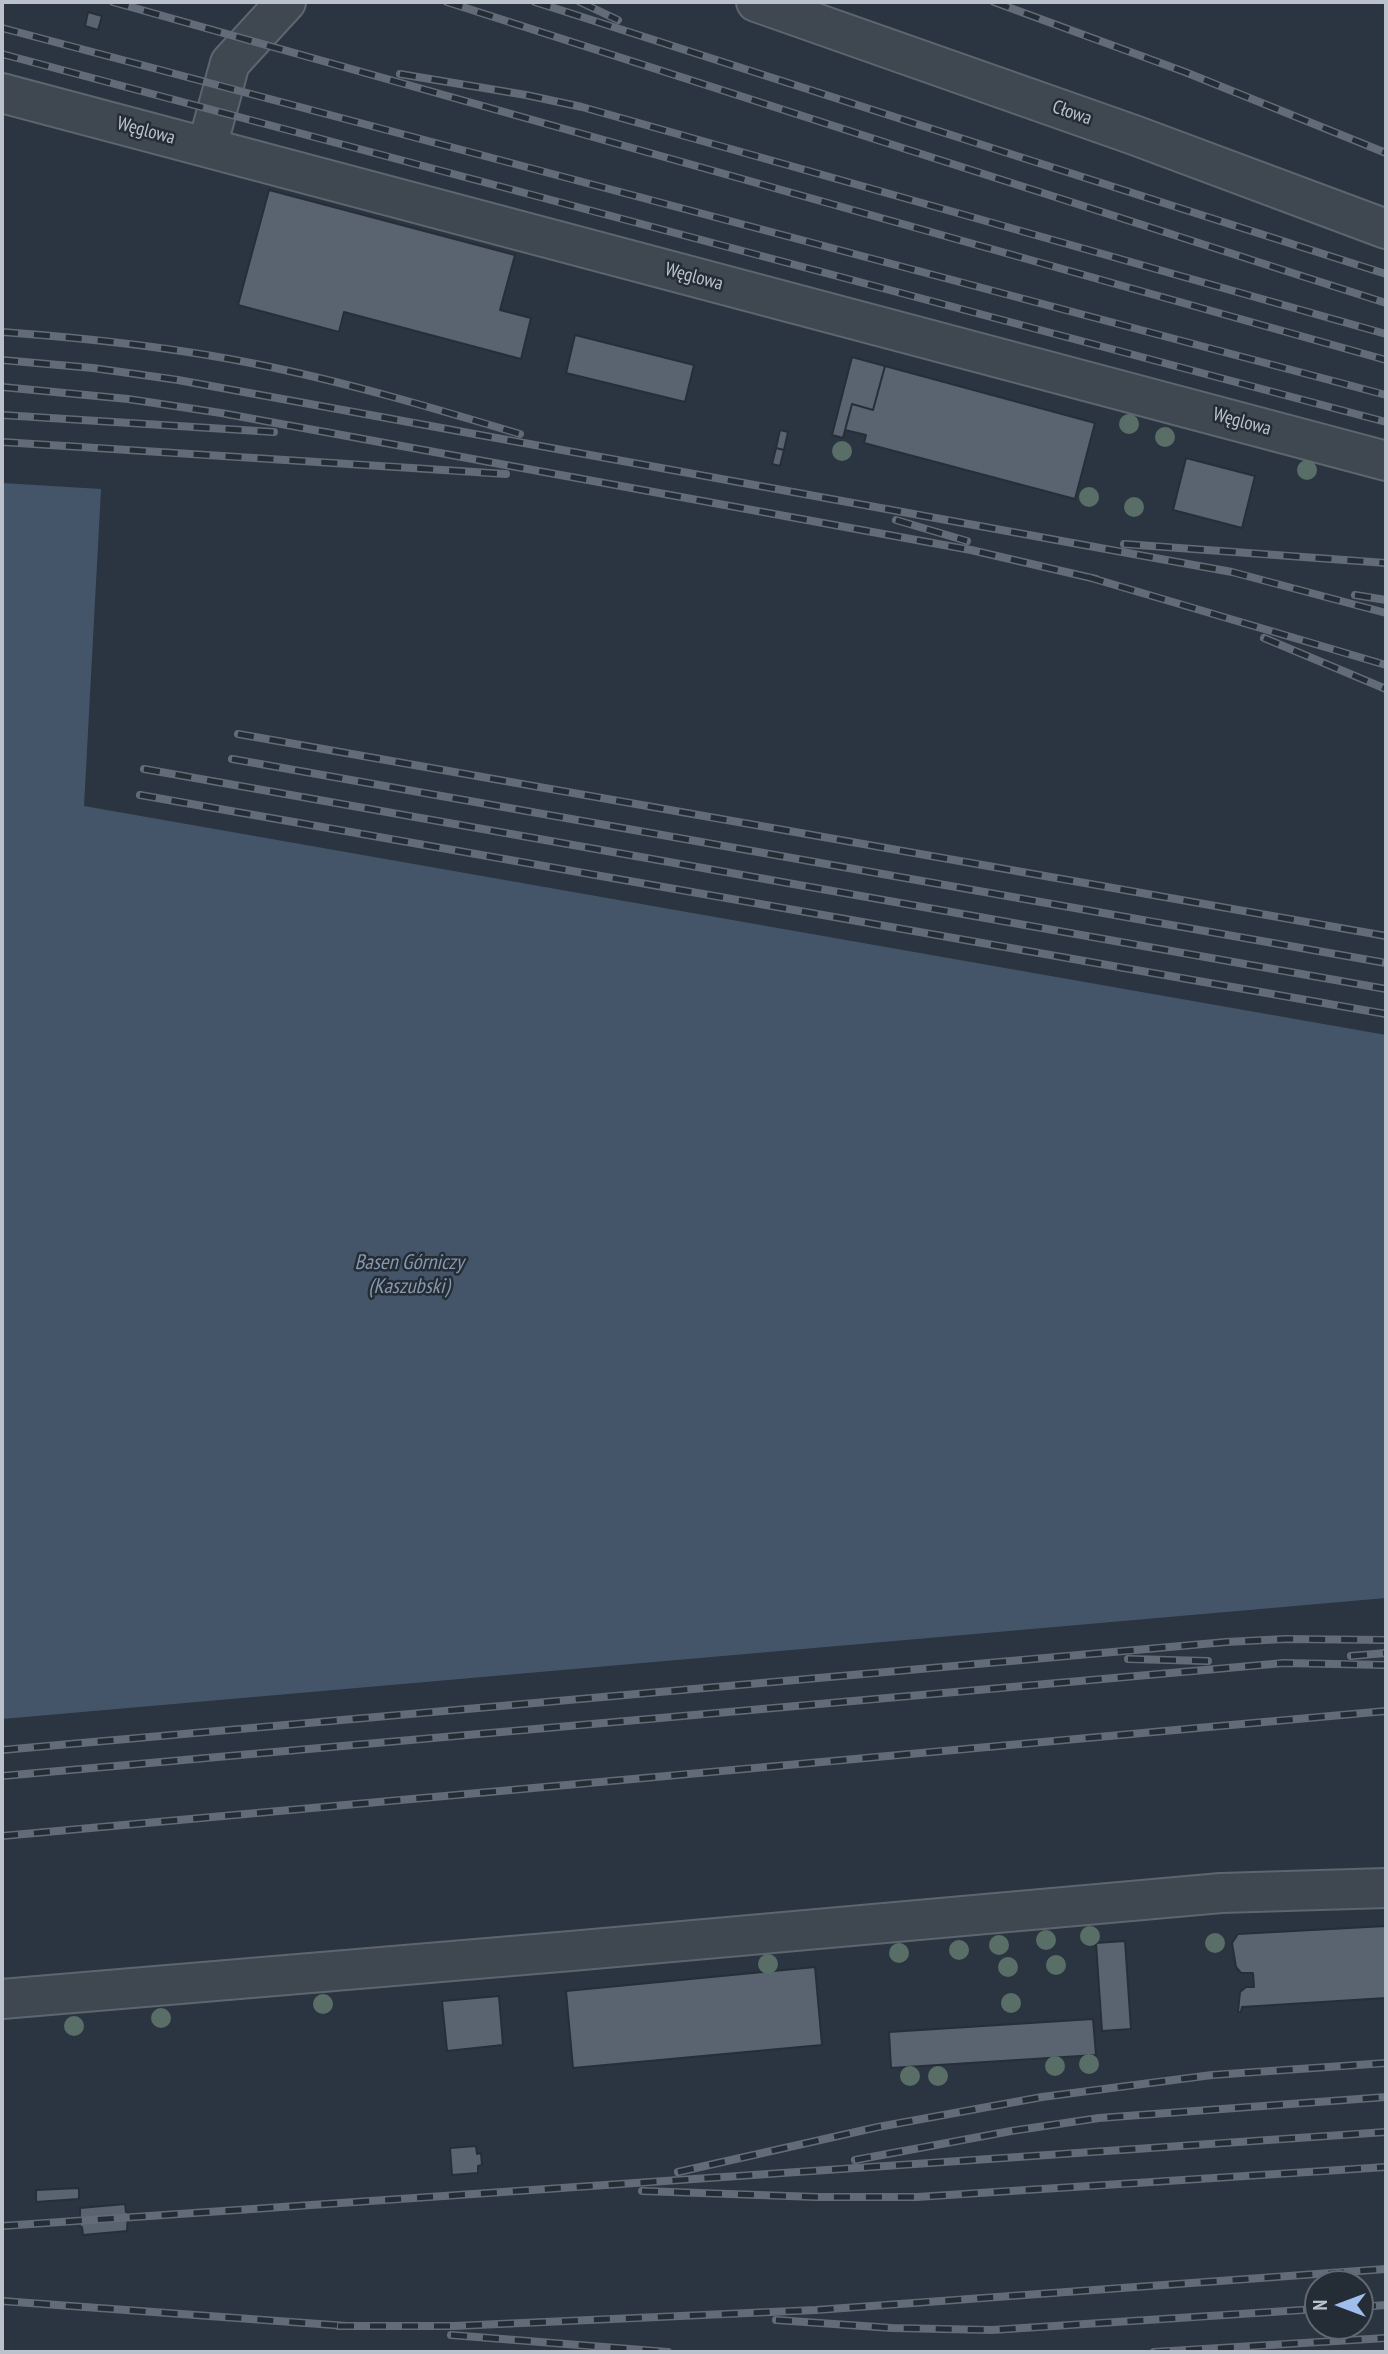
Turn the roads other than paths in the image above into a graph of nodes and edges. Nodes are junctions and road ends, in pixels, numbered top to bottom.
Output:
1 (286, 2) edge
2 (756, 2) edge
3 (2, 93) edge
4 (207, 147) junction
5 (1386, 229) edge
6 (1386, 461) edge
7 (1386, 1888) edge
8 (2, 1999) edge

1 - 4 lane
2 - 5 lane, Cłowa
3 - 4 lane, Węglowa
4 - 6 lane, Węglowa
7 - 8 lane

